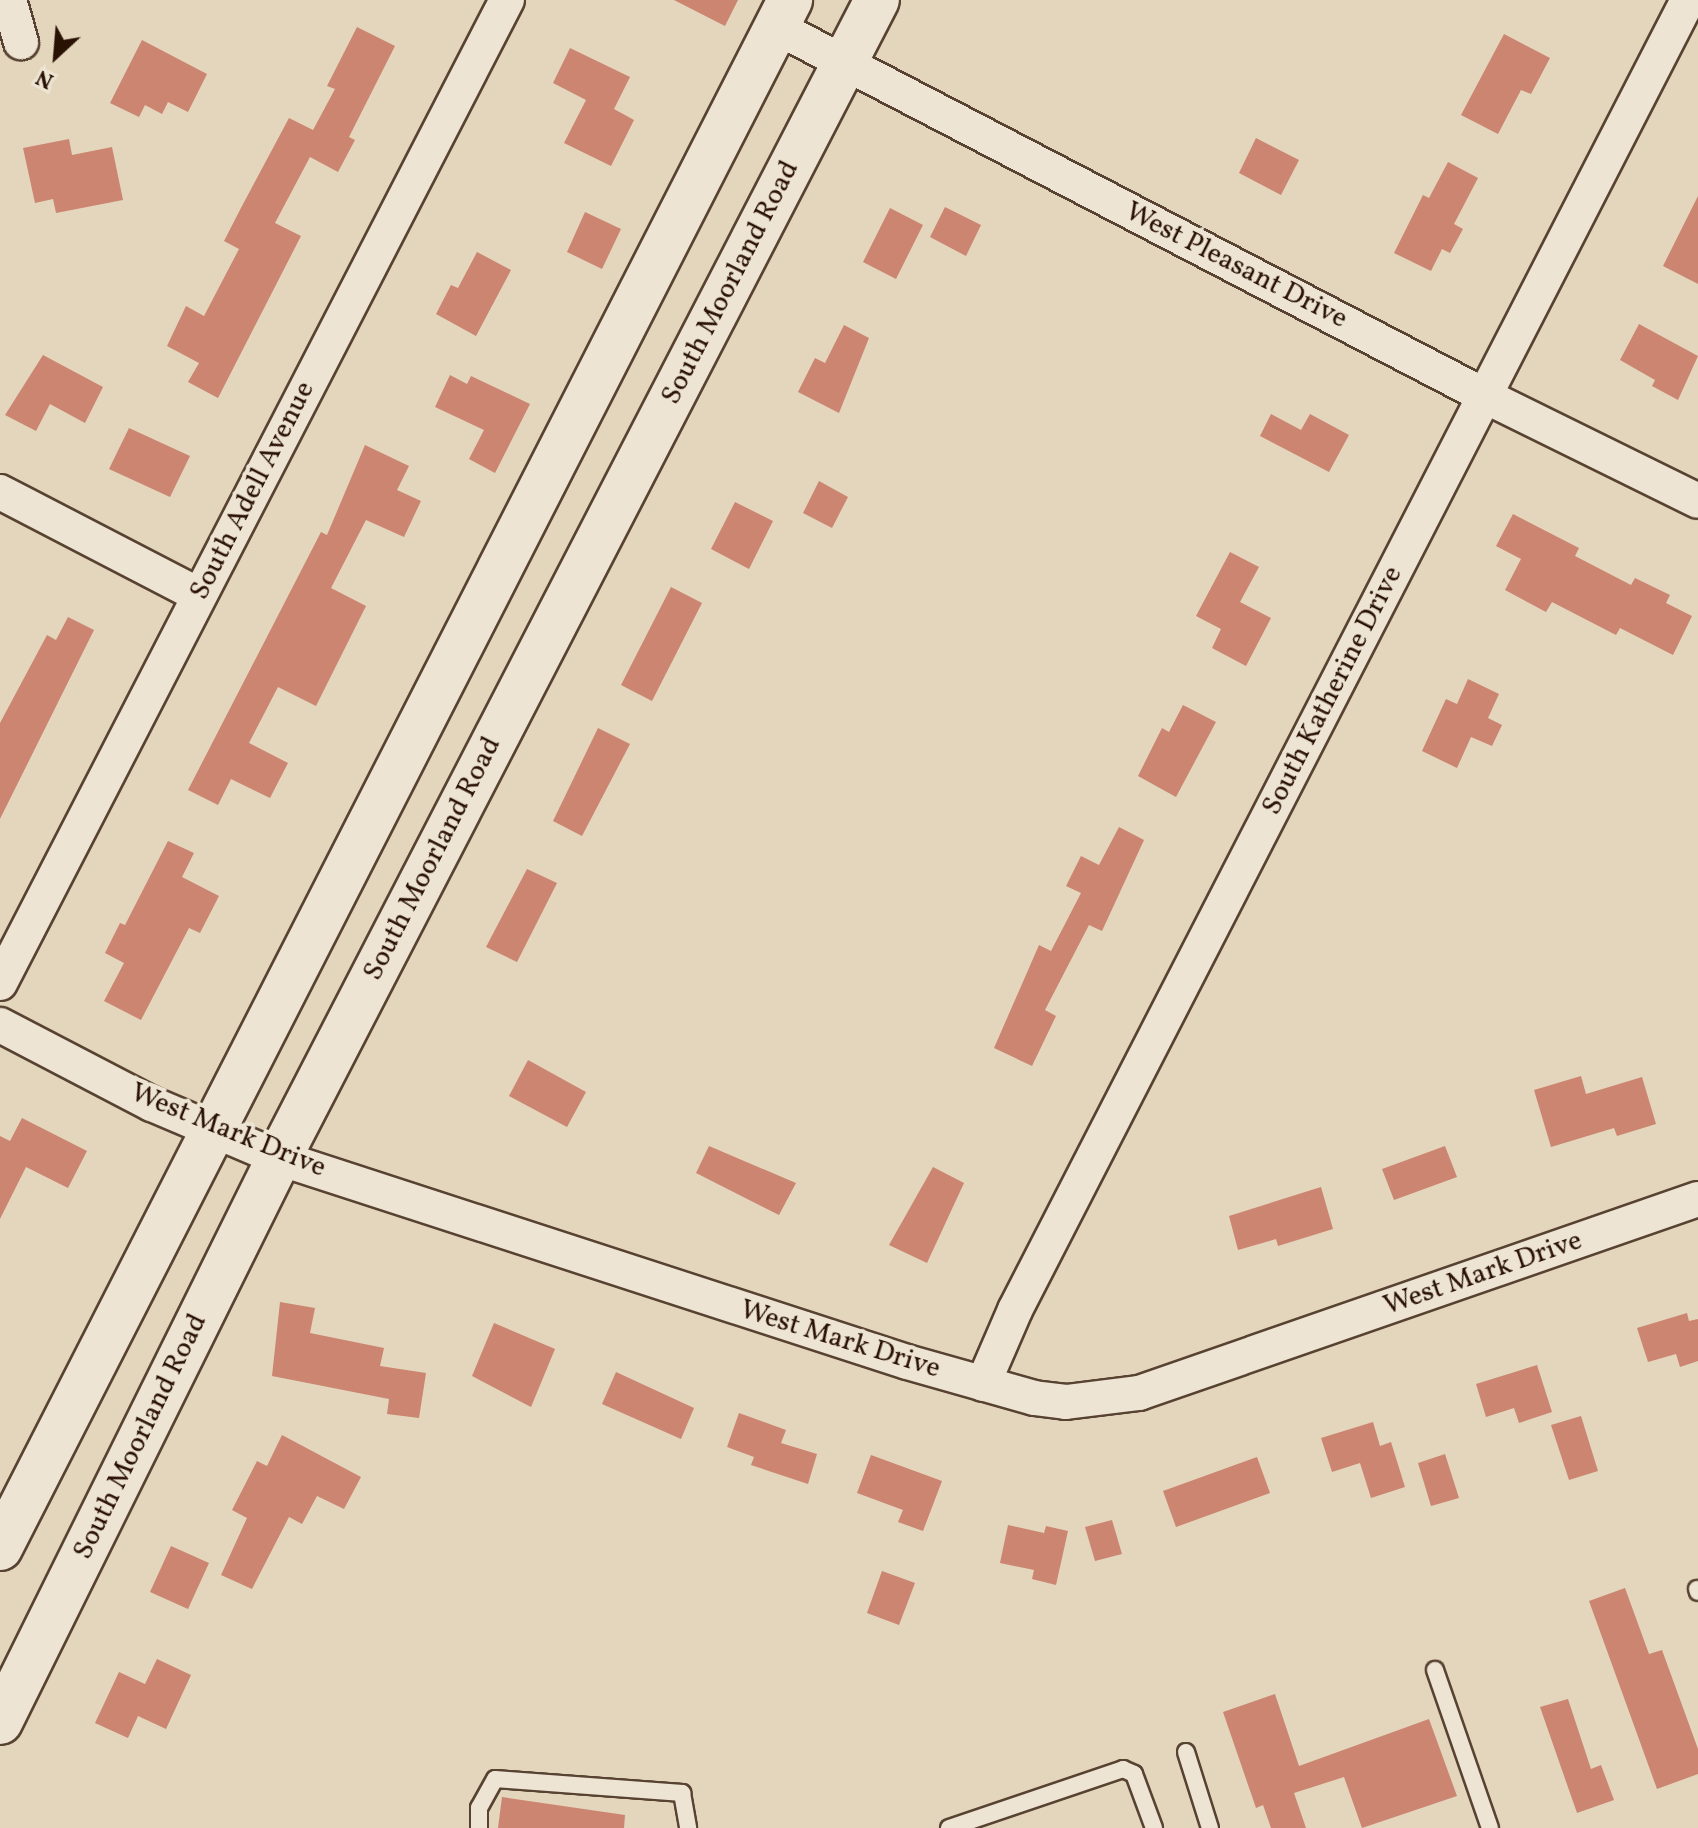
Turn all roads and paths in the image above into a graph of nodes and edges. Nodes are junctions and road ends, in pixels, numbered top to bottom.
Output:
1 (9, 0) edge
2 (507, 0) edge
3 (877, 0) edge
4 (1688, 0) edge
5 (783, 13) edge
6 (21, 42) dead end
7 (845, 62) junction
8 (1485, 396) junction
9 (0, 492) edge
10 (1698, 501) edge
11 (199, 595) junction
12 (0, 983) edge
13 (0, 1025) edge
14 (212, 1131) junction
15 (279, 1158) junction
16 (1698, 1199) edge
17 (983, 1384) junction
18 (0, 1548) edge
19 (1435, 1670) dead end
20 (0, 1722) edge
21 (1186, 1752) dead end
22 (479, 1828) edge
23 (688, 1828) edge
24 (949, 1828) edge
25 (1154, 1828) edge
26 (1210, 1828) edge
27 (1490, 1828) edge

1 - 6 street
2 - 11 street, South Adell Avenue
3 - 7 main road, South Moorland Road
4 - 8 street, South Katherine Drive
5 - 7 street, West Pleasant Drive
5 - 14 main road
7 - 8 street, West Pleasant Drive
7 - 15 main road, South Moorland Road
8 - 10 street, West Pleasant Drive
8 - 17 street, South Katherine Drive
9 - 11 street
11 - 12 street, South Adell Avenue
13 - 14 street, West Mark Drive
14 - 15 street, West Mark Drive
14 - 18 main road
15 - 17 street, West Mark Drive
15 - 20 main road, South Moorland Road
16 - 17 street, West Mark Drive
19 - 27 lane
21 - 26 lane
22 - 23 lane
24 - 25 lane

